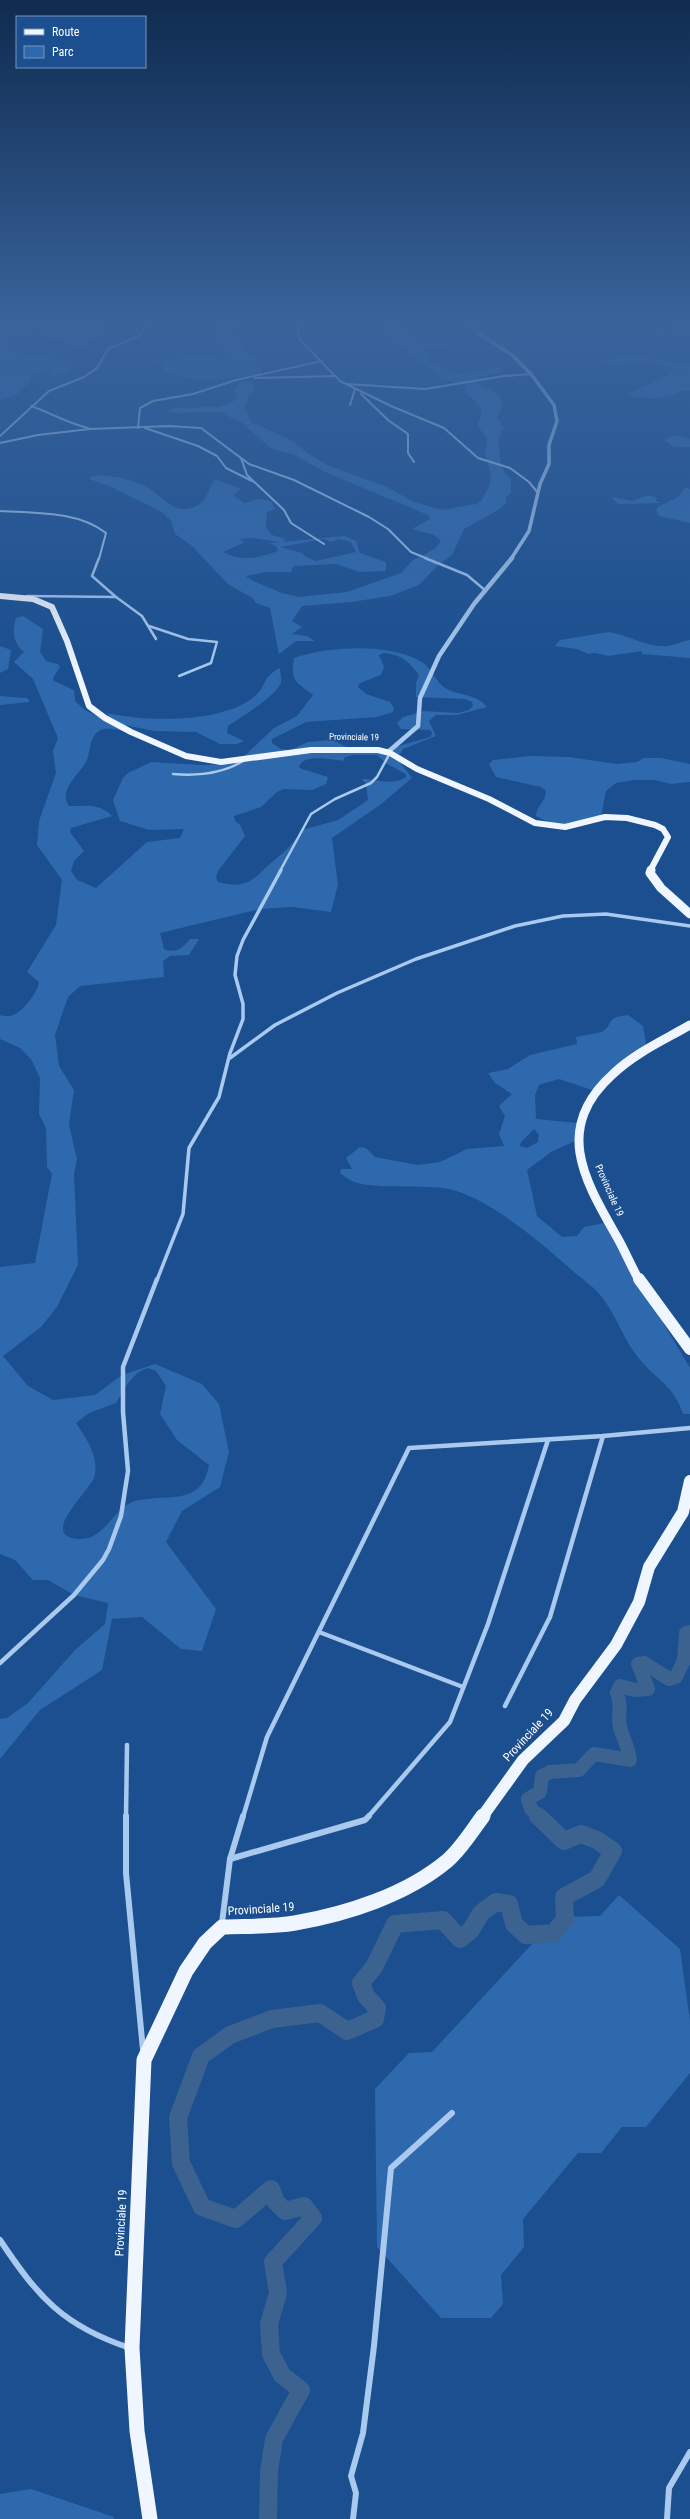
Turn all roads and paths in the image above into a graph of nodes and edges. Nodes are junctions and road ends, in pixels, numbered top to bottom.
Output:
1 (26, 438) edge
2 (172, 438) edge
3 (214, 438) edge
4 (408, 438) edge
5 (455, 438) edge
6 (551, 438) edge
7 (0, 443) edge
8 (242, 458) junction
9 (414, 462) dead end
10 (252, 481) junction
11 (538, 493) junction
12 (0, 511) edge
13 (324, 544) dead end
14 (486, 591) junction
15 (0, 596) edge
16 (116, 596) junction
17 (23, 598) junction
18 (149, 626) junction
19 (156, 638) dead end
20 (180, 676) dead end
21 (389, 752) junction
22 (243, 760) junction
23 (173, 774) dead end
24 (690, 914) edge
25 (690, 926) edge
26 (690, 1025) edge
27 (229, 1058) junction
28 (690, 1349) edge
29 (690, 1428) edge
30 (604, 1436) junction
31 (548, 1440) junction
32 (690, 1481) edge
33 (319, 1632) junction
34 (0, 1663) edge
35 (463, 1687) junction
36 (505, 1706) dead end
37 (127, 1746) dead end
38 (230, 1860) junction
39 (222, 1927) junction
40 (144, 2060) junction
41 (452, 2113) dead end
42 (0, 2240) edge
43 (132, 2348) junction
44 (690, 2452) edge
45 (150, 2519) edge
46 (353, 2519) edge
47 (667, 2519) edge

1 - 7 street
2 - 10 street
3 - 8 street
4 - 9 street
5 - 11 street
6 - 11 street
8 - 10 street
8 - 14 street
10 - 13 street
11 - 14 street
12 - 16 street
14 - 21 street
15 - 17 main road, Provinciale 19
16 - 17 street
16 - 18 street
17 - 22 main road, Provinciale 19
18 - 19 street
18 - 20 street
21 - 22 main road, Provinciale 19
21 - 24 main road, Provinciale 19
21 - 27 street
22 - 23 street
25 - 27 street
26 - 28 main road, Provinciale 19
27 - 34 street
29 - 30 street
30 - 31 street
30 - 36 street
31 - 33 street
31 - 35 street
32 - 39 main road, Provinciale 19
33 - 35 street
33 - 38 street
35 - 38 street
37 - 40 street
38 - 39 street
39 - 40 main road, Provinciale 19
40 - 43 main road, Provinciale 19
41 - 46 street
42 - 43 street
43 - 45 main road, Provinciale 19
44 - 47 street

